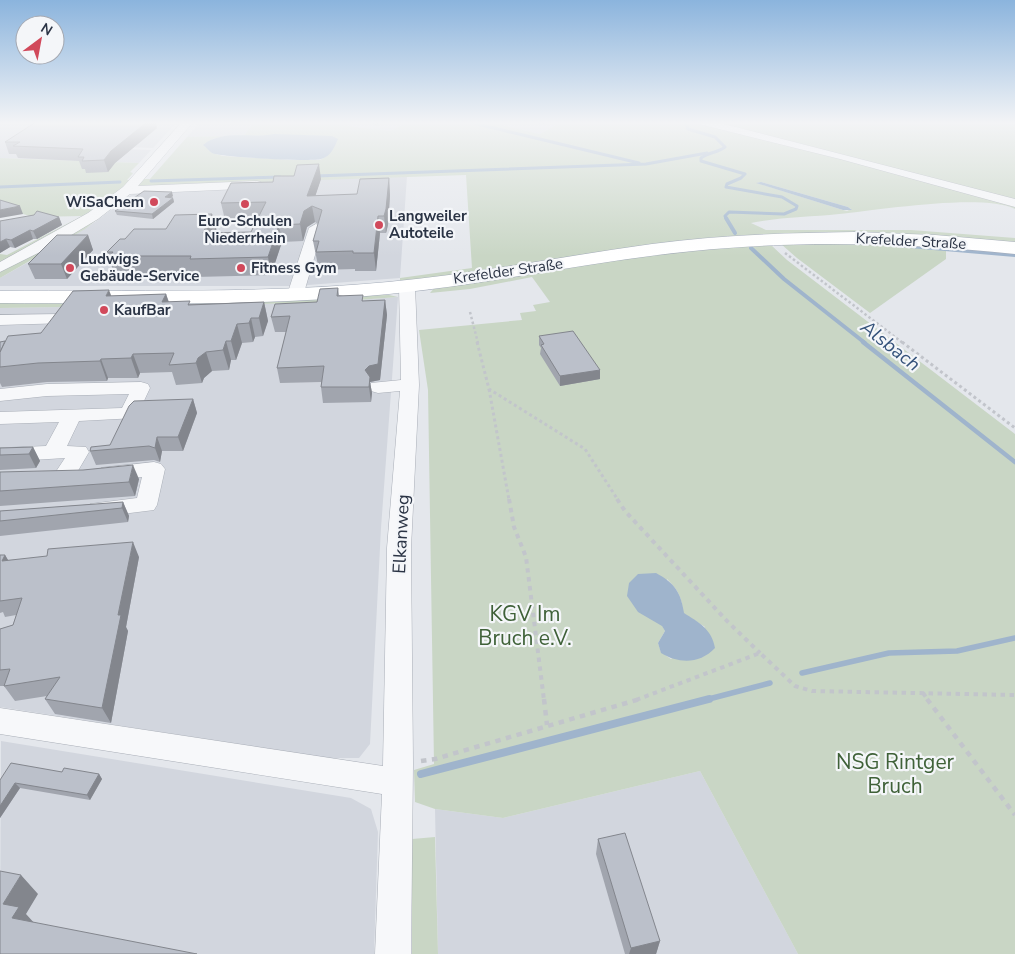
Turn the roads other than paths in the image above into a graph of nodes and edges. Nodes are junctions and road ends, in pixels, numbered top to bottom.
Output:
1 (148, 167) edge
2 (879, 167) edge
3 (265, 184) edge
4 (132, 185) junction
5 (1015, 203) edge
6 (316, 228) edge
7 (1015, 248) edge
8 (0, 268) edge
9 (407, 286) junction
10 (298, 295) junction
11 (4, 301) edge
12 (61, 319) edge
13 (0, 320) edge
14 (410, 385) junction
15 (378, 387) dead end
16 (0, 394) edge
17 (72, 416) junction
18 (0, 418) edge
19 (52, 452) junction
20 (0, 455) edge
21 (79, 510) edge
22 (0, 721) edge
23 (397, 773) junction
24 (393, 954) edge

1 - 4 street
2 - 5 street
3 - 4 street
4 - 8 street
6 - 10 street
7 - 9 main road, Krefelder Straße
9 - 10 main road, Krefelder Straße
9 - 14 street, Elkanweg
10 - 11 main road, Krefelder Straße
12 - 13 street
14 - 15 street
14 - 23 street, Elkanweg
16 - 17 street
17 - 18 street
17 - 19 street
19 - 20 street
19 - 21 street
22 - 23 street
23 - 24 street, Elkanweg

